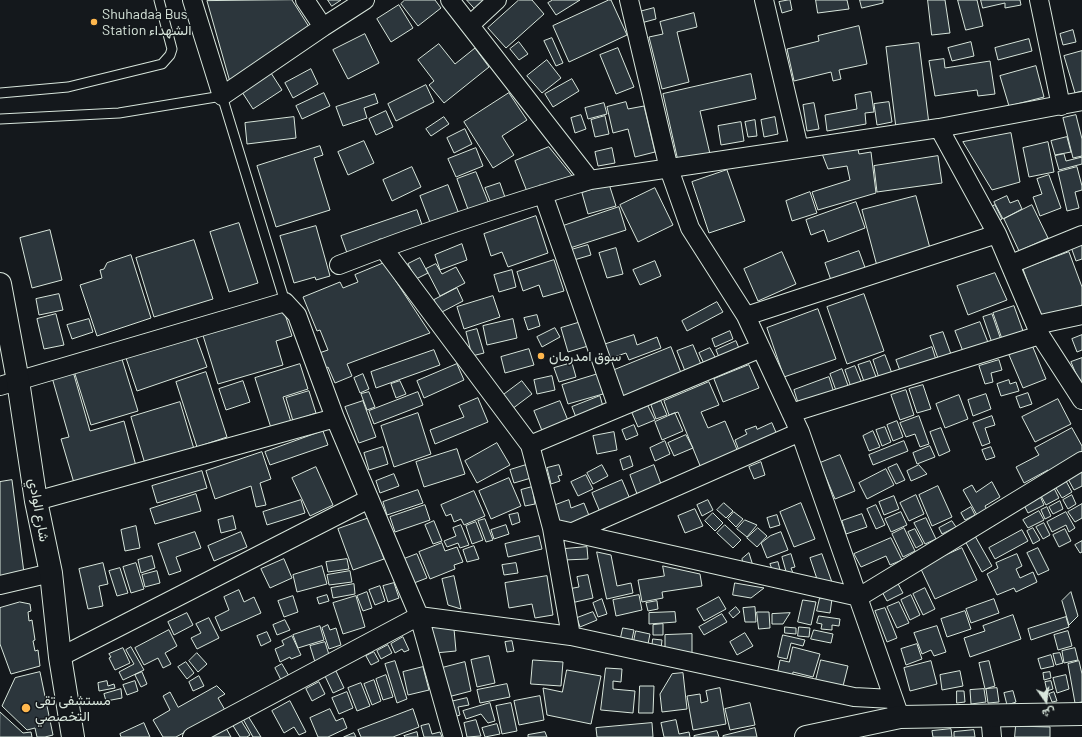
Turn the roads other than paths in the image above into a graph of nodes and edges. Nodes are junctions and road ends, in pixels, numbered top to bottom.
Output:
1 (159, 0) edge
2 (192, 0) edge
3 (305, 0) edge
4 (365, 0) edge
5 (450, 0) edge
6 (497, 0) edge
7 (629, 0) edge
8 (764, 0) edge
9 (1039, 0) edge
10 (470, 25) junction
11 (323, 27) junction
12 (0, 93) edge
13 (222, 96) junction
14 (1082, 101) edge
15 (1061, 106) junction
16 (0, 119) edge
17 (939, 128) junction
18 (800, 148) junction
19 (669, 169) junction
20 (590, 180) junction
21 (543, 194) junction
22 (997, 234) junction
23 (1082, 235) edge
24 (383, 248) junction
25 (1011, 264) junction
26 (338, 265) dead end
27 (0, 284) edge
28 (285, 302) junction
29 (1082, 315) edge
30 (746, 316) junction
31 (1038, 330) junction
32 (761, 348) junction
33 (9, 383) edge
34 (1080, 393) edge
35 (618, 408) junction
36 (791, 413) junction
37 (336, 418) junction
38 (800, 432) junction
39 (530, 445) junction
40 (1082, 461) edge
41 (369, 499) junction
42 (36, 501) junction
43 (552, 528) junction
44 (573, 532) junction
45 (51, 573) junction
46 (0, 585) edge
47 (859, 597) junction
48 (419, 616) junction
49 (571, 636) junction
50 (60, 657) junction
51 (897, 708) junction
52 (990, 714) junction
53 (1082, 714) edge
54 (73, 737) edge
55 (192, 737) edge
56 (453, 737) edge
57 (806, 737) edge
58 (992, 737) edge

1 - 12 lane
2 - 13 street
3 - 11 street
4 - 11 street
5 - 10 street
6 - 10 street
7 - 19 street
8 - 18 street
9 - 15 street
10 - 20 street
11 - 13 street
13 - 16 lane
13 - 28 lane
14 - 15 street
15 - 17 street
17 - 18 street
17 - 22 street
18 - 19 street
19 - 20 street
19 - 30 street
20 - 21 street
21 - 24 street
21 - 35 street
22 - 25 street
22 - 30 street
23 - 25 street
24 - 26 street
24 - 39 street
25 - 31 street
27 - 33 main road, شارع الوادي
28 - 33 street
28 - 37 street
29 - 31 street
30 - 32 street
31 - 34 street
31 - 36 street
32 - 35 street
32 - 36 street
33 - 42 main road, شارع الوادي
35 - 39 street
36 - 38 street
37 - 41 street
37 - 42 street
38 - 44 street
38 - 47 street
39 - 43 street
40 - 47 street
41 - 48 street
41 - 50 street
42 - 45 main road, شارع الوادي
43 - 44 street
43 - 49 street
44 - 47 street
45 - 46 street
45 - 50 main road, شارع الوادي
47 - 51 street
48 - 49 street
48 - 55 street
48 - 56 street
49 - 51 street
50 - 54 main road, شارع الوادي
51 - 52 main road
51 - 57 main road
52 - 53 main road
52 - 58 street

